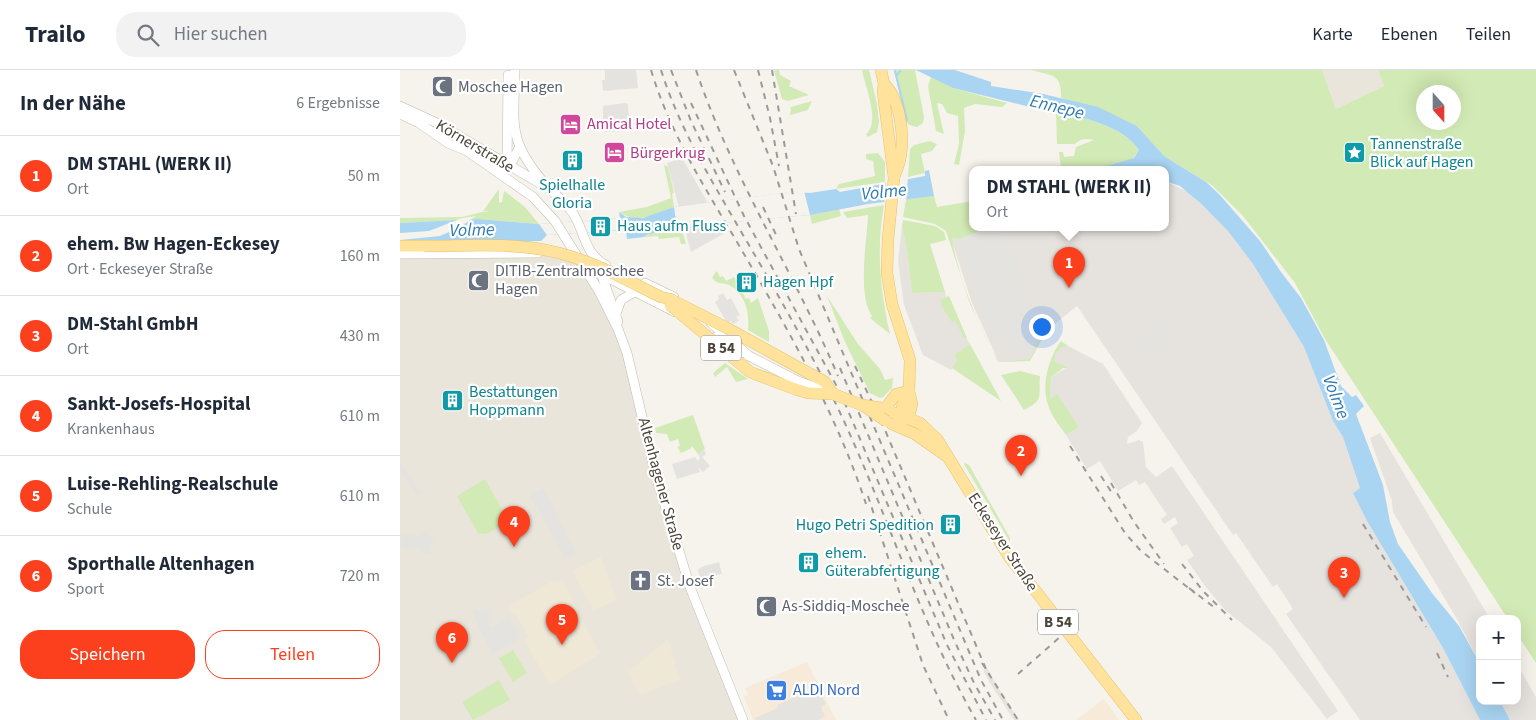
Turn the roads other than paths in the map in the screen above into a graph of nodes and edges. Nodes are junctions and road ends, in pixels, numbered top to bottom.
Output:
1 (508, 70) edge
2 (515, 70) edge
3 (881, 70) edge
4 (400, 106) edge
5 (400, 114) edge
6 (520, 148) junction
7 (505, 165) junction
8 (500, 173) junction
9 (516, 186) junction
10 (548, 188) junction
11 (555, 221) joint
12 (585, 239) junction
13 (400, 246) edge
14 (571, 248) junction
15 (400, 254) edge
16 (554, 254) junction
17 (597, 260) junction
18 (583, 266) junction
19 (602, 275) junction
20 (636, 291) junction
21 (661, 297) junction
22 (616, 314) junction
23 (706, 325) junction
24 (618, 329) junction
25 (909, 391) junction
26 (833, 394) junction
27 (884, 413) junction
28 (901, 419) junction
29 (927, 428) junction
30 (947, 456) junction
31 (743, 720) edge
32 (1136, 720) edge

1 - 7 street
2 - 6 street
3 - 25 main road
4 - 7 street, Körnerstraße
5 - 8 street, Körnerstraße
6 - 7 street
6 - 10 street
7 - 8 street
7 - 9 street
7 - 10 street, Körnerstraße
8 - 9 street, Körnerstraße
9 - 11 street, Körnerstraße
10 - 12 street, Altenhagener Straße
11 - 14 street, Altenhagener Straße
12 - 14 street
12 - 17 street, Altenhagener Straße
13 - 21 main road, B 54, bridge
14 - 16 street
14 - 18 street, Altenhagener Straße
15 - 16 street
16 - 18 street, Eckeseyer Straße
17 - 19 street, Altenhagener Straße
17 - 23 street, Eckeseyer Straße
18 - 19 street, Eckeseyer Straße
18 - 24 street, Altenhagener Straße
19 - 20 street, Eckeseyer Straße
19 - 22 street, Altenhagener Straße
20 - 22 street
20 - 23 street, Eckeseyer Straße
21 - 26 main road, B 54, bridge
21 - 26 main road, B 54, bridge
22 - 24 street, Altenhagener Straße
23 - 26 street, Eckeseyer Straße, bridge
24 - 31 street, Altenhagener Straße
25 - 27 main road
25 - 28 main road
25 - 29 main road
26 - 27 main road, Eckeseyer Straße / B 54, bridge
27 - 28 main road, Eckeseyer Straße / B 54
28 - 29 main road, Eckeseyer Straße / B 54
28 - 30 main road, Eckeseyer Straße / B 54
29 - 30 main road, Eckeseyer Straße / B 54
30 - 32 main road, Eckeseyer Straße / B 54

